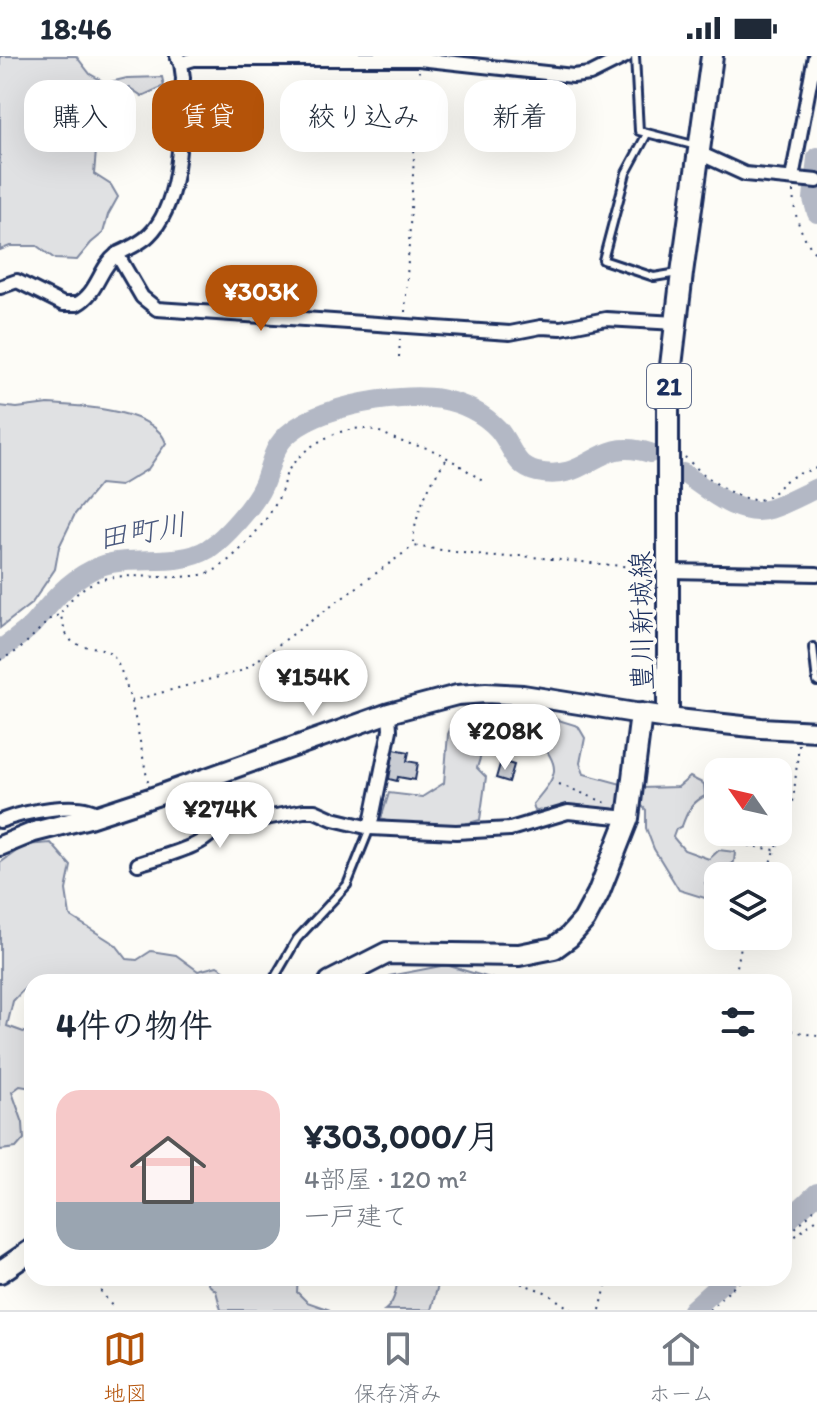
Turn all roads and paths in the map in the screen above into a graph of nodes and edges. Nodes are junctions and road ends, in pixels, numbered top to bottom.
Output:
1 (626, 56) edge
2 (635, 56) edge
3 (712, 56) edge
4 (815, 56) edge
5 (419, 59) junction
6 (179, 60) edge
7 (647, 134) junction
8 (700, 150) junction
9 (796, 178) junction
10 (817, 181) edge
11 (117, 254) junction
12 (817, 256) edge
13 (682, 273) junction
14 (0, 287) edge
15 (676, 323) junction
16 (404, 324) junction
17 (399, 357) dead end
18 (666, 438) junction
19 (447, 458) junction
20 (817, 468) edge
21 (484, 482) dead end
22 (413, 546) junction
23 (668, 571) junction
24 (817, 574) edge
25 (60, 614) junction
26 (813, 647) dead end
27 (0, 660) edge
28 (817, 682) edge
29 (558, 699) junction
30 (130, 702) junction
31 (389, 713) junction
32 (641, 714) junction
33 (668, 718) junction
34 (809, 730) edge
35 (536, 743) dead end
36 (201, 779) junction
37 (559, 784) dead end
38 (156, 796) junction
39 (633, 797) junction
40 (99, 815) junction
41 (628, 818) junction
42 (0, 821) edge
43 (215, 827) junction
44 (370, 828) junction
45 (0, 846) edge
46 (750, 846) edge
47 (776, 850) junction
48 (770, 862) edge
49 (138, 864) dead end
50 (740, 950) edge
51 (277, 974) edge
52 (346, 974) edge
53 (736, 974) edge
54 (792, 1031) edge
55 (817, 1036) edge
56 (817, 1207) edge
57 (817, 1219) edge
58 (792, 1231) edge
59 (792, 1236) edge
60 (24, 1256) edge
61 (0, 1272) edge
62 (97, 1286) edge
63 (528, 1286) edge
64 (606, 1286) edge
65 (734, 1286) edge
66 (115, 1310) edge
67 (572, 1310) edge
68 (600, 1310) edge
69 (709, 1310) edge

1 - 5 street
2 - 7 lane
3 - 8 main road, 豊川新城線 / 21
4 - 9 street
5 - 6 street
5 - 16 path
6 - 11 street
7 - 8 lane
7 - 13 lane
8 - 9 street
8 - 13 main road, 豊川新城線 / 21
9 - 10 street
9 - 12 path
11 - 14 street
11 - 16 street
13 - 15 main road, 豊川新城線 / 21
15 - 16 street
15 - 18 main road, 豊川新城線 / 21
16 - 17 path
18 - 20 path
18 - 23 main road, 豊川新城線 / 21
19 - 21 path
19 - 22 path
19 - 25 path
22 - 23 path
22 - 30 path
23 - 24 street
23 - 33 main road, 豊川新城線 / 21
25 - 27 path
25 - 30 path
26 - 28 lane
29 - 31 main road
29 - 32 main road
29 - 35 path
30 - 38 path
31 - 36 main road
31 - 44 street
32 - 33 main road, 豊川新城線
32 - 39 main road, 豊川新城線
33 - 34 main road
34 - 47 path
36 - 38 main road
36 - 43 street
37 - 39 path
38 - 40 main road
39 - 41 main road, 豊川新城線
40 - 42 street
40 - 45 main road
41 - 44 street
41 - 52 main road, 豊川新城線
43 - 44 street
43 - 49 street
44 - 51 lane
46 - 47 path
47 - 48 path
50 - 53 path
54 - 55 path
56 - 58 path
57 - 59 path
60 - 61 main road
62 - 66 path
63 - 67 path
64 - 68 path
65 - 69 path

